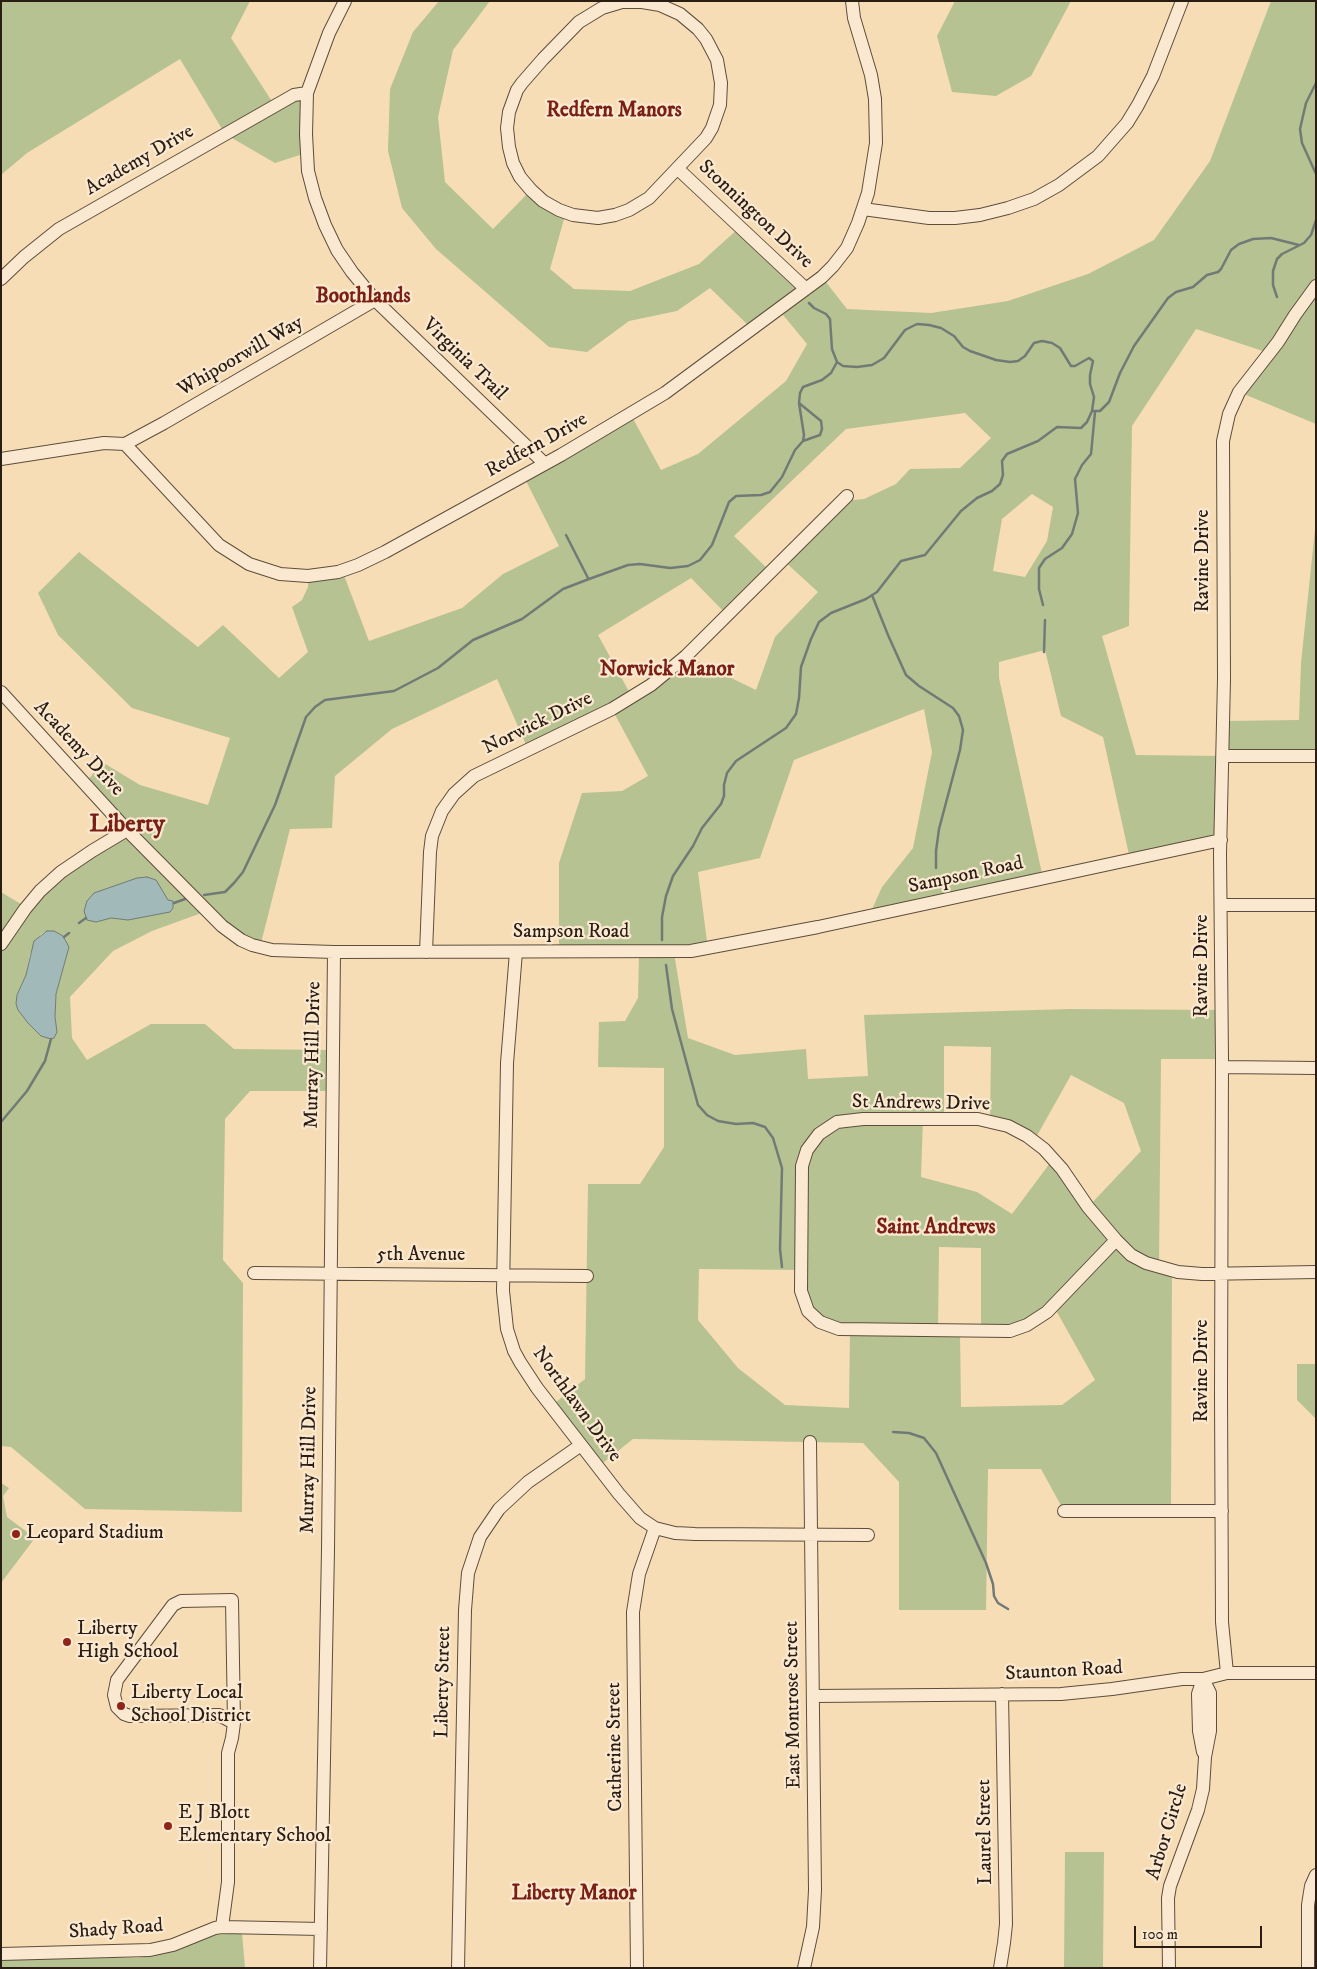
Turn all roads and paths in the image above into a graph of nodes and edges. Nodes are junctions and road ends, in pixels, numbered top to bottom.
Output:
1 (345, 1) edge
2 (852, 1) edge
3 (1182, 1) edge
4 (308, 93) junction
5 (678, 169) junction
6 (863, 209) junction
7 (1, 279) edge
8 (1316, 286) edge
9 (806, 289) junction
10 (375, 300) junction
11 (125, 444) junction
12 (1, 459) edge
13 (544, 464) junction
14 (847, 496) dead end
15 (1, 692) edge
16 (1223, 756) junction
17 (1316, 756) edge
18 (127, 830) junction
19 (1221, 840) junction
20 (1222, 905) junction
21 (1316, 905) edge
22 (1, 944) edge
23 (334, 952) junction
24 (426, 952) junction
25 (516, 952) junction
26 (1222, 1067) junction
27 (1316, 1068) edge
28 (1116, 1240) junction
29 (254, 1272) dead end
30 (1316, 1272) edge
31 (1222, 1273) junction
32 (331, 1274) junction
33 (504, 1275) junction
34 (587, 1276) dead end
35 (810, 1442) dead end
36 (581, 1445) junction
37 (1064, 1511) dead end
38 (1222, 1511) junction
39 (655, 1528) junction
40 (810, 1535) junction
41 (868, 1535) dead end
42 (1227, 1673) junction
43 (1316, 1673) edge
44 (1203, 1679) junction
45 (1002, 1694) junction
46 (813, 1696) junction
47 (234, 1723) junction
48 (1316, 1874) edge
49 (222, 1927) junction
50 (321, 1929) junction
51 (1, 1954) edge
52 (320, 1968) edge
53 (458, 1968) edge
54 (637, 1968) edge
55 (804, 1968) edge
56 (1000, 1968) edge
57 (1169, 1968) edge
58 (1308, 1968) edge

1 - 4 street, Virginia Trail
2 - 6 street, Redfern Drive
3 - 6 street
4 - 7 street, Academy Drive
4 - 10 street, Virginia Trail
5 - 5 street, Stonnington Drive
5 - 9 street, Stonnington Drive
6 - 9 street, Redfern Drive
8 - 16 street, Ravine Drive
9 - 13 street, Redfern Drive
10 - 11 street, Whipoorwill Way
10 - 13 street, Virginia Trail
11 - 12 street
11 - 13 street, Redfern Drive
14 - 24 street, Norwick Drive
15 - 18 street, Academy Drive
16 - 17 street
16 - 19 street, Ravine Drive
18 - 22 street
18 - 23 street, Sampson Road
19 - 20 street, Ravine Drive
19 - 25 street, Sampson Road
20 - 21 street
20 - 26 street, Ravine Drive
23 - 24 street, Sampson Road
23 - 32 street, Murray Hill Drive
24 - 25 street, Sampson Road
25 - 33 street, Northlawn Drive
26 - 27 street
26 - 31 street, Ravine Drive
28 - 28 street, St Andrews Drive
28 - 31 street, St Andrews Drive
29 - 32 street, 5th Avenue
30 - 31 street, St Andrews Drive
31 - 38 street, Ravine Drive
32 - 33 street, 5th Avenue
32 - 50 street, Murray Hill Drive
33 - 34 street, 5th Avenue
33 - 36 street, Northlawn Drive
35 - 40 street, East Montrose Street
36 - 39 street, Northlawn Drive
36 - 53 street, Liberty Street
37 - 38 street
38 - 42 street, Ravine Drive
39 - 40 street, Northlawn Drive
39 - 54 street, Catherine Street
40 - 41 street, Northlawn Drive
40 - 46 street, East Montrose Street
42 - 43 street, Staunton Road
42 - 44 street, Staunton Road
44 - 45 street, Staunton Road
44 - 57 street, Arbor Circle
45 - 46 street, Staunton Road
45 - 56 street, Laurel Street
46 - 55 street, East Montrose Street
47 - 47 street
47 - 49 street
48 - 58 street
49 - 50 street, Shady Road
49 - 51 street, Shady Road
50 - 52 street, Murray Hill Drive

